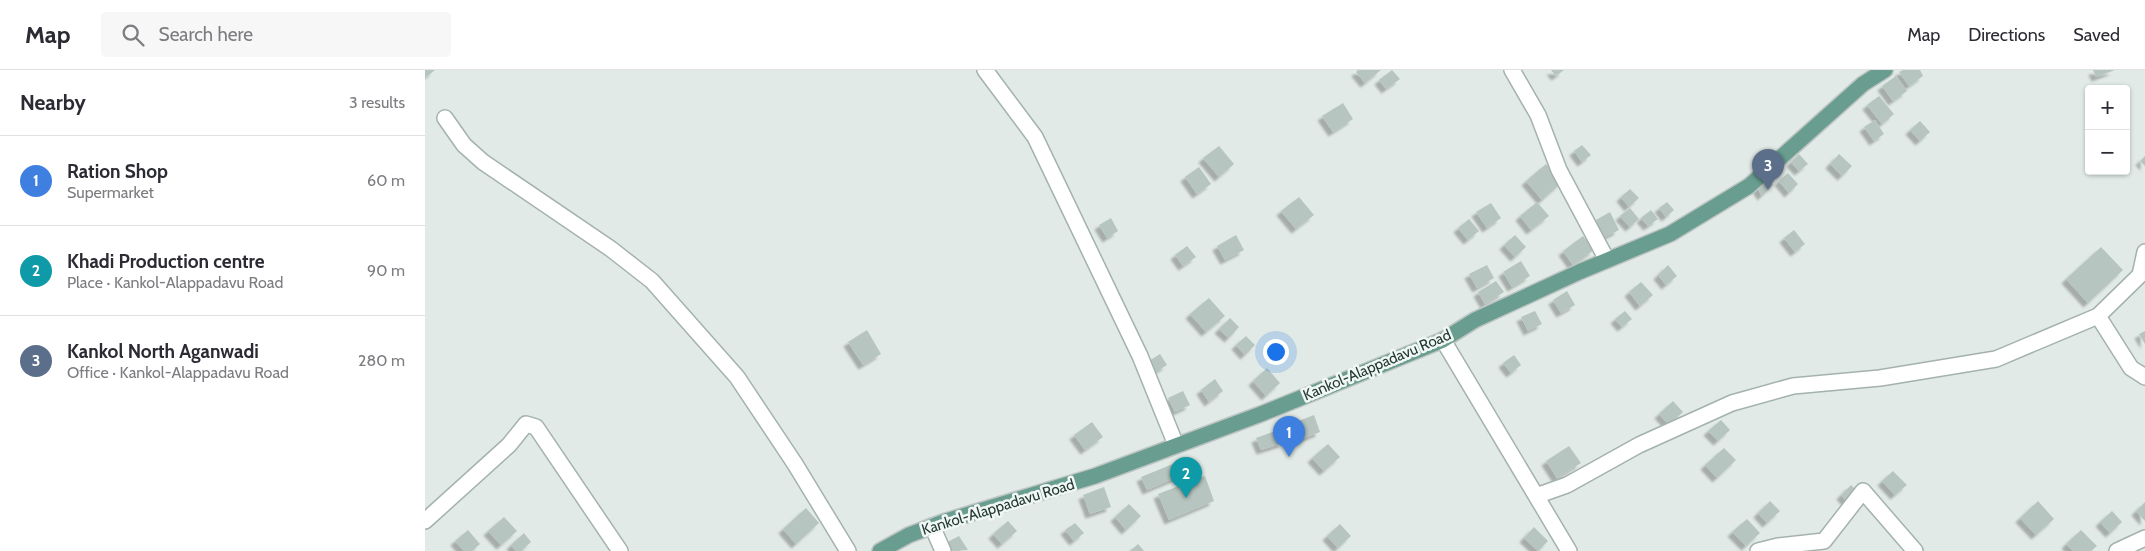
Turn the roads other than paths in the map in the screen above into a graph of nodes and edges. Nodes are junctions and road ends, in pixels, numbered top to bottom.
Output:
1 (985, 70) edge
2 (1512, 70) edge
3 (1885, 70) edge
4 (445, 118) dead end
5 (2145, 252) edge
6 (1607, 260) junction
7 (2098, 316) junction
8 (1443, 340) junction
9 (2145, 377) edge
10 (1176, 445) junction
11 (1537, 496) junction
12 (425, 521) edge
13 (932, 526) junction
14 (2145, 538) edge
15 (619, 551) edge
16 (848, 551) edge
17 (879, 551) edge
18 (943, 551) edge
19 (1569, 551) edge
20 (1758, 551) edge
21 (1915, 551) edge
22 (2117, 551) edge

1 - 10 street
2 - 6 street
3 - 6 main road, Kankol-Alappadavu Road
4 - 16 street
5 - 7 street
6 - 8 main road, Kankol-Alappadavu Road
7 - 9 street
7 - 11 street
8 - 10 main road, Kankol-Alappadavu Road
8 - 11 street
10 - 13 main road, Kankol-Alappadavu Road
11 - 19 street
12 - 15 street
13 - 17 main road, Kankol-Alappadavu Road
13 - 18 street
14 - 22 street
20 - 21 street

